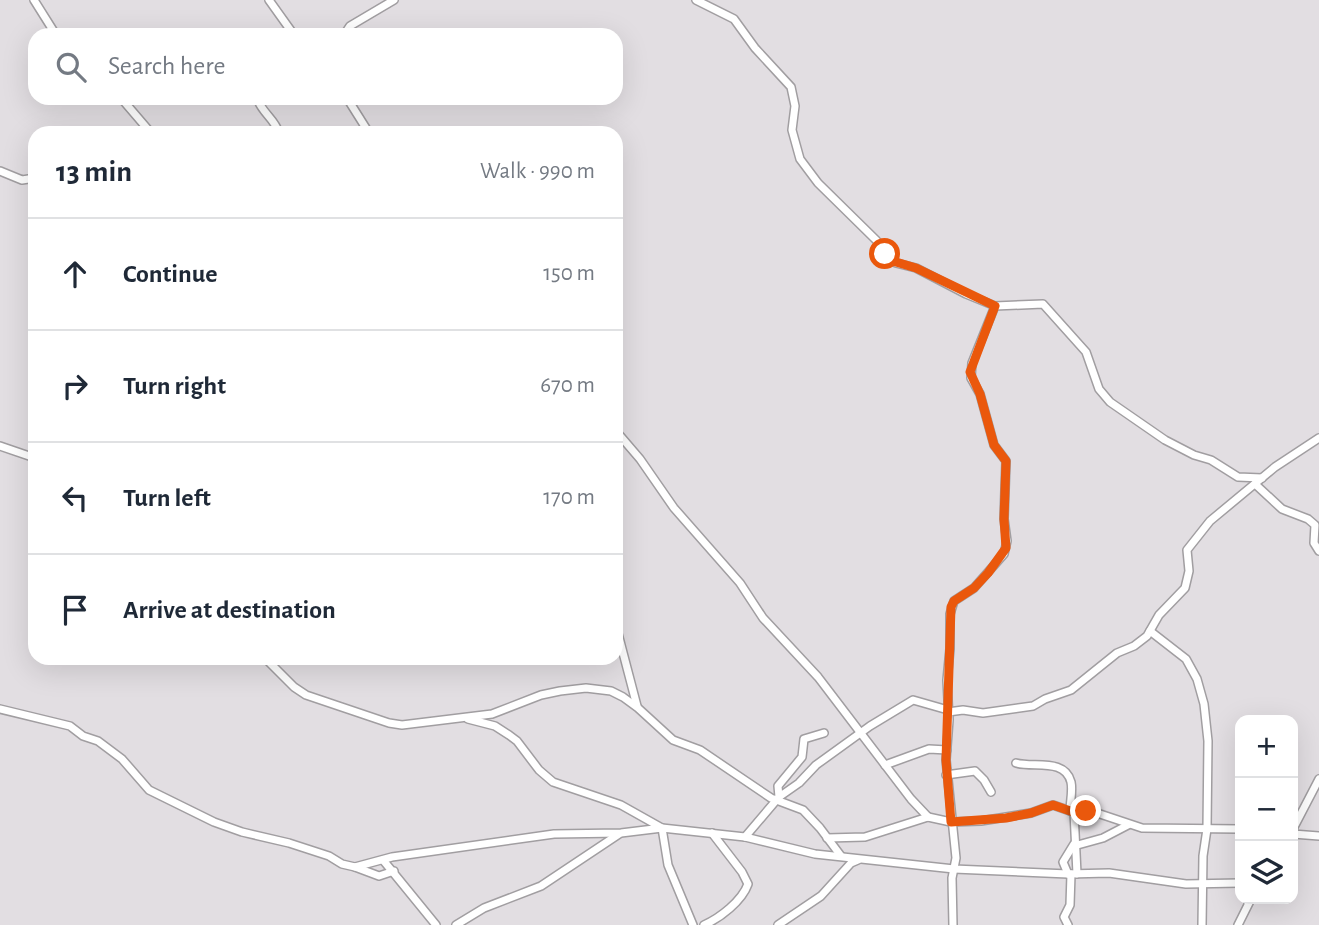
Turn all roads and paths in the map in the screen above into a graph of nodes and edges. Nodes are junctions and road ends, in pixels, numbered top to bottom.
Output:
1 (34, 0) edge
2 (269, 0) edge
3 (394, 0) edge
4 (696, 0) edge
5 (52, 28) edge
6 (289, 28) edge
7 (349, 28) edge
8 (127, 105) edge
9 (259, 105) edge
10 (351, 105) edge
11 (145, 126) edge
12 (276, 126) edge
13 (365, 126) edge
14 (0, 171) edge
15 (28, 179) edge
16 (995, 306) junction
17 (1319, 438) edge
18 (623, 439) edge
19 (0, 446) edge
20 (28, 456) edge
21 (1262, 478) junction
22 (1255, 484) junction
23 (1319, 551) edge
24 (1150, 631) junction
25 (623, 652) edge
26 (272, 665) edge
27 (638, 708) junction
28 (0, 709) edge
29 (948, 711) junction
30 (466, 718) junction
31 (824, 733) dead end
32 (861, 733) junction
33 (947, 750) junction
34 (1016, 763) dead end
35 (886, 765) junction
36 (946, 775) junction
37 (1319, 779) edge
38 (991, 792) dead end
39 (778, 798) junction
40 (1072, 811) junction
41 (928, 817) junction
42 (951, 822) junction
43 (1298, 822) edge
44 (1128, 825) junction
45 (662, 828) junction
46 (1208, 829) junction
47 (1235, 829) edge
48 (621, 833) junction
49 (712, 833) junction
50 (1298, 833) edge
51 (1319, 836) edge
52 (745, 837) junction
53 (827, 838) junction
54 (1074, 845) junction
55 (841, 856) junction
56 (860, 859) junction
57 (383, 860) junction
58 (355, 867) junction
59 (954, 869) junction
60 (394, 871) junction
61 (1072, 874) junction
62 (1235, 883) edge
63 (1204, 884) junction
64 (1248, 904) edge
65 (1065, 923) edge
66 (436, 925) edge
67 (456, 925) edge
68 (693, 925) edge
69 (704, 925) edge
70 (778, 925) edge
71 (953, 925) edge
72 (1202, 925) edge
73 (1238, 925) edge

1 - 5 street
2 - 6 street
3 - 7 street
4 - 16 street
8 - 11 street
9 - 12 street
10 - 13 street
14 - 15 street
16 - 21 street
16 - 29 street
17 - 21 street
18 - 32 street
19 - 20 street
21 - 22 street
22 - 23 street
22 - 24 street
24 - 29 street
24 - 46 street
25 - 27 street
26 - 30 street
27 - 30 street
27 - 39 street
28 - 58 street
29 - 32 street
29 - 33 street
30 - 45 street
31 - 39 street
32 - 35 street
32 - 39 street
33 - 35 street
33 - 36 street
34 - 40 street
35 - 41 street
36 - 38 street
36 - 42 street
37 - 43 street
39 - 52 street
39 - 53 street
40 - 42 street
40 - 44 street
40 - 54 street
41 - 42 street
41 - 53 street
42 - 59 street
44 - 46 street
44 - 54 street
45 - 48 street
45 - 49 street
45 - 68 street
46 - 47 street
46 - 63 street
48 - 57 street
48 - 67 street
49 - 52 street
49 - 69 street
50 - 51 street
52 - 55 street
53 - 55 street
54 - 61 street
54 - 61 street
55 - 56 street
56 - 59 street
56 - 70 street
57 - 58 street
57 - 60 street
58 - 60 street
59 - 61 street
59 - 71 street
60 - 66 street
61 - 63 street
61 - 65 street
62 - 63 street
63 - 72 street
64 - 73 street

